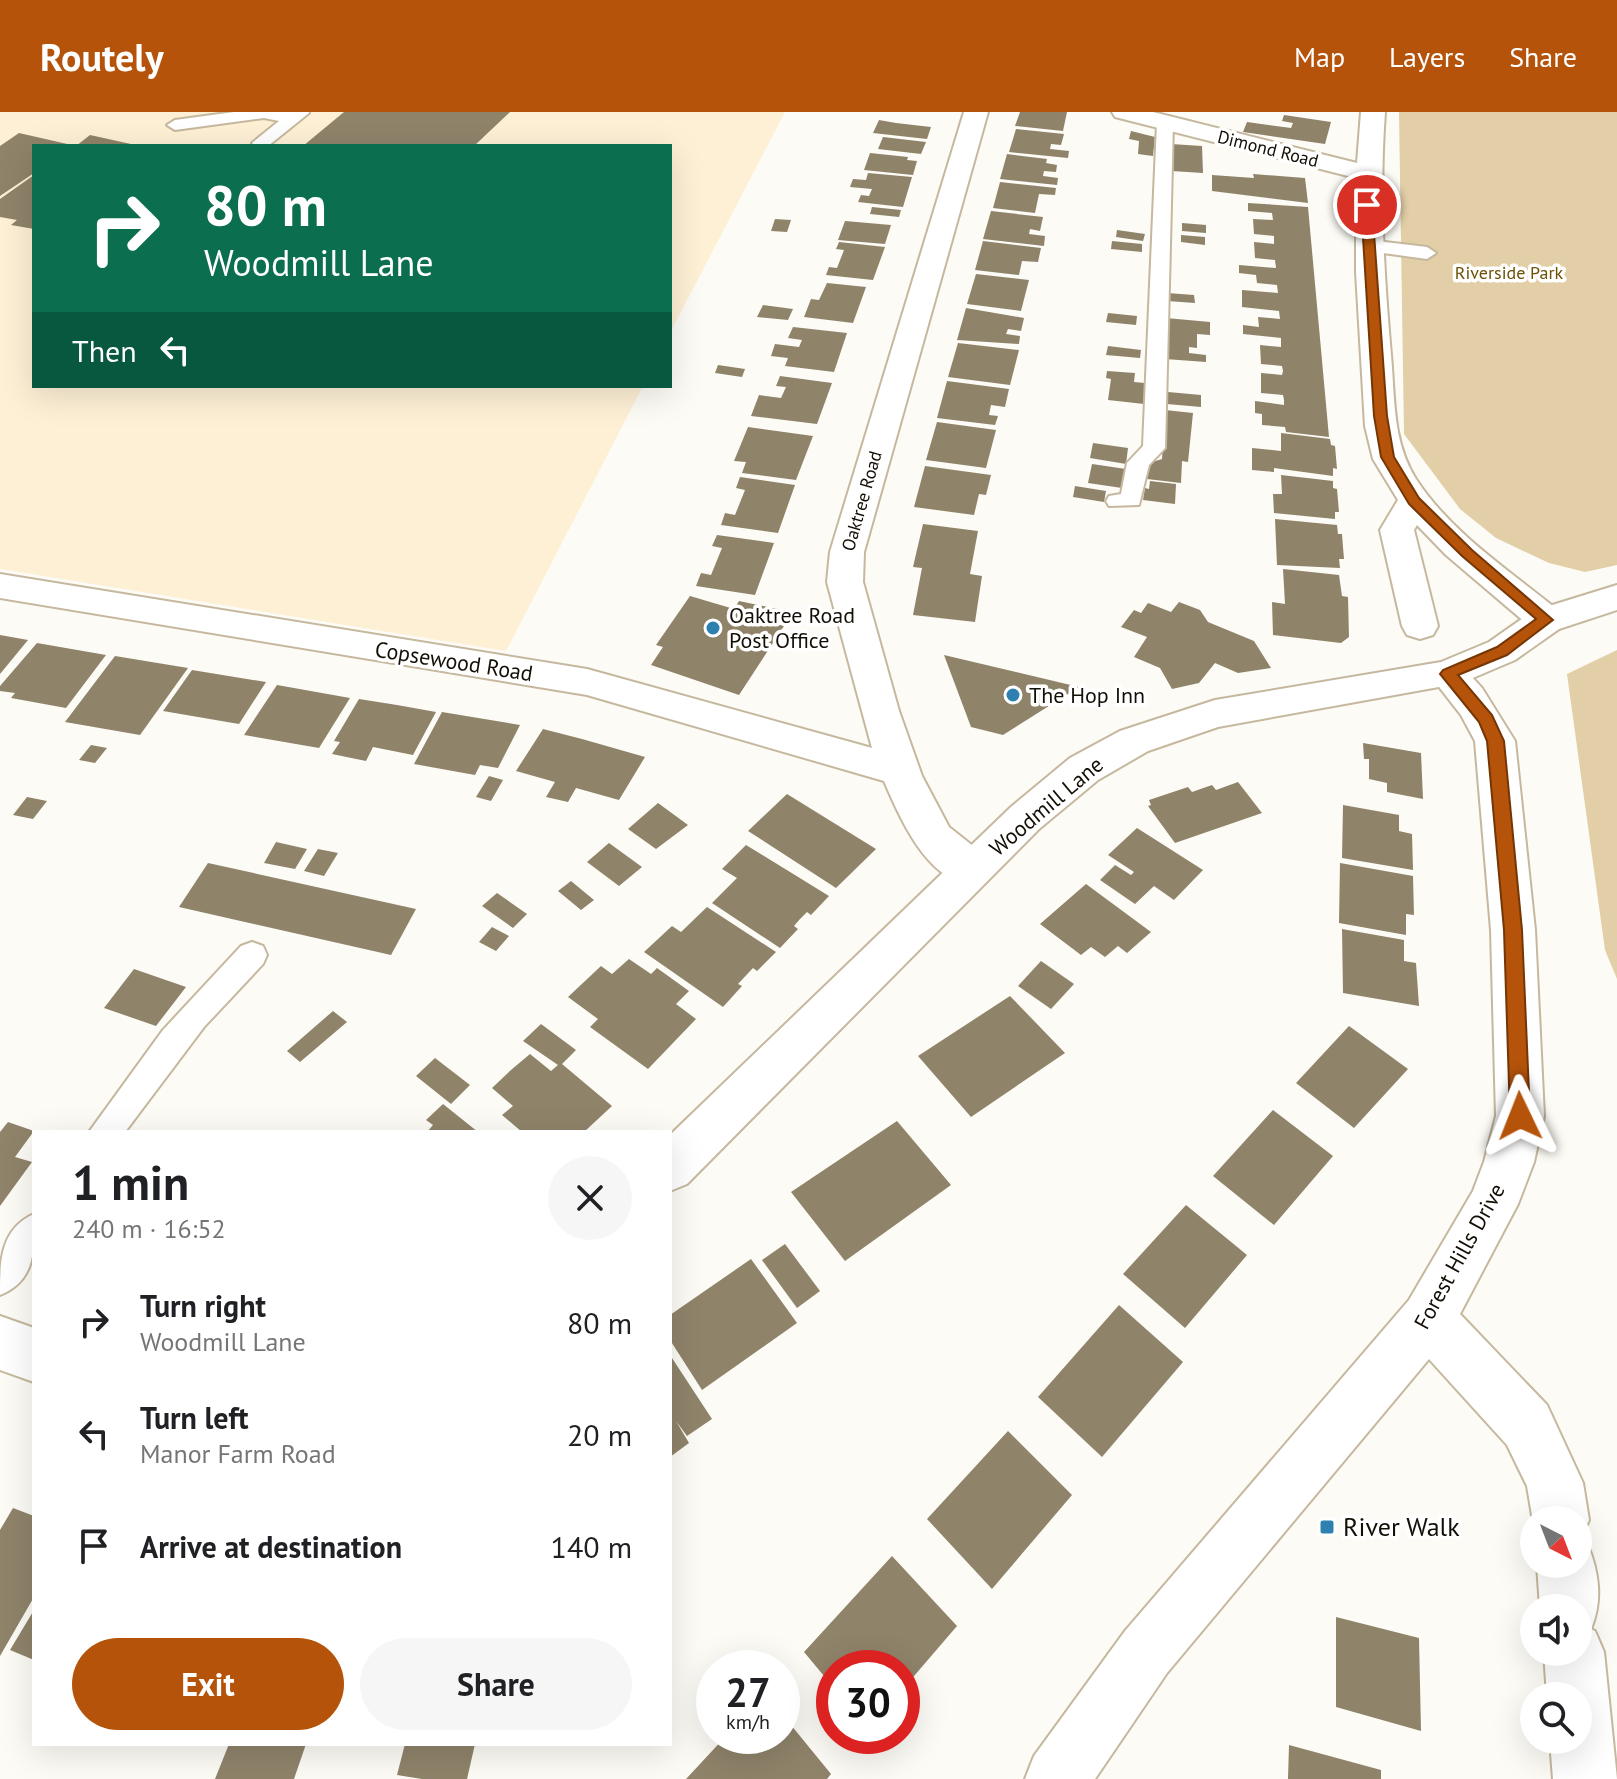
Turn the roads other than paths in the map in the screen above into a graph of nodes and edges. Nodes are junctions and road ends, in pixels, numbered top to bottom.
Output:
1 (976, 112) edge
2 (1124, 112) edge
3 (1373, 112) edge
4 (298, 116) edge
5 (1165, 123) junction
6 (175, 125) dead end
7 (261, 143) dead end
8 (1367, 173) junction
9 (1368, 246) junction
10 (1427, 253) dead end
11 (1117, 501) dead end
12 (1414, 501) junction
13 (0, 586) edge
14 (1617, 597) edge
15 (1546, 620) junction
16 (1420, 626) dead end
17 (1448, 674) junction
18 (900, 771) junction
19 (972, 869) junction
20 (252, 955) dead end
21 (107, 1130) edge
22 (672, 1166) edge
23 (32, 1234) edge
24 (0, 1278) edge
25 (1428, 1319) junction
26 (0, 1343) edge
27 (32, 1354) edge
28 (1558, 1506) edge
29 (1583, 1754) edge
30 (1057, 1779) edge
31 (1585, 1779) edge

1 - 18 street, Oaktree Road
2 - 5 street, Dimond Road
3 - 8 street
4 - 6 lane
4 - 7 lane
5 - 8 street, Dimond Road
5 - 11 lane
8 - 9 street
9 - 10 lane
9 - 12 street
12 - 15 street
12 - 16 street
13 - 18 street, Copsewood Road
14 - 15 street, Woodmill Lane
15 - 17 street, Woodmill Lane
17 - 19 street, Woodmill Lane
17 - 25 street, Forest Hills Drive
18 - 19 street, Oaktree Road
19 - 22 street, Woodmill Lane
20 - 21 lane
23 - 24 lane
25 - 28 street
25 - 30 street, Forest Hills Drive
26 - 27 street
29 - 31 street

